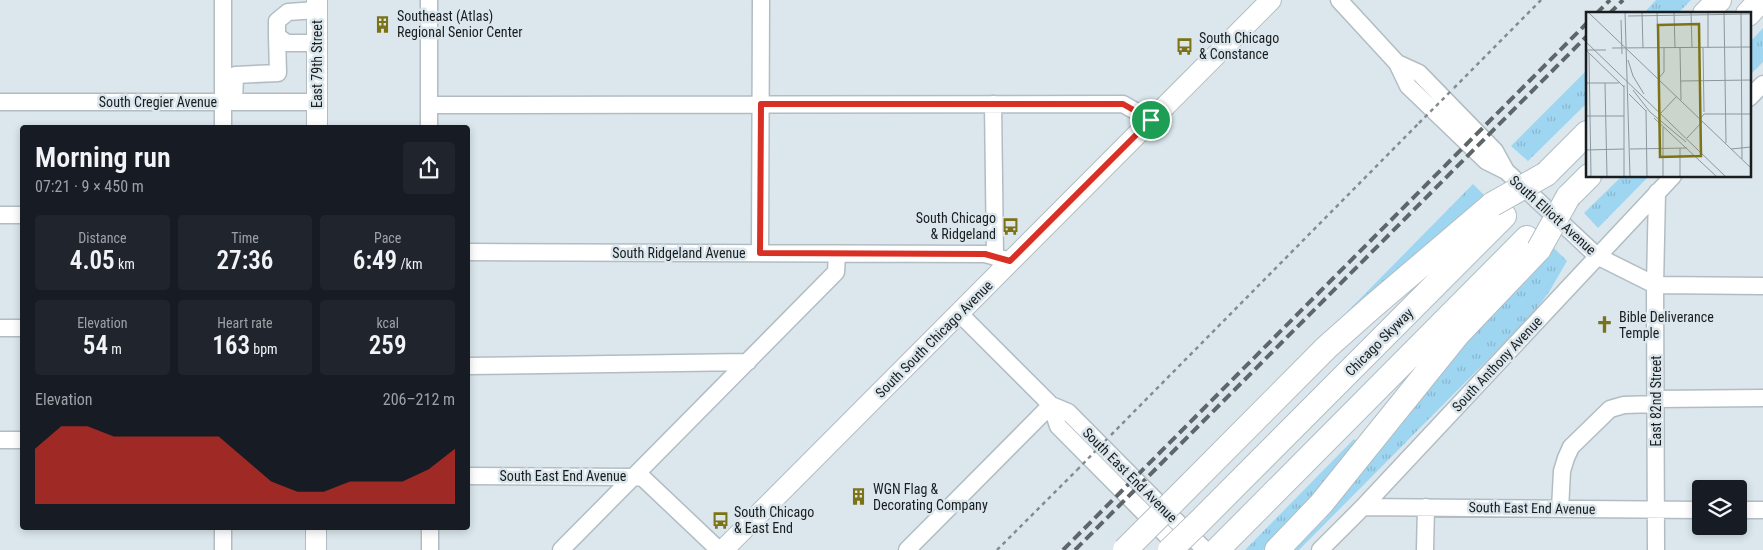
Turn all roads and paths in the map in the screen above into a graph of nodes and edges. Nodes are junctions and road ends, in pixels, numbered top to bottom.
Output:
1 (223, 0) edge
2 (430, 0) edge
3 (761, 0) edge
4 (1339, 0) edge
5 (1541, 0) edge
6 (1718, 0) edge
7 (1761, 0) edge
8 (1270, 1) edge
9 (317, 5) edge
10 (1707, 12) edge
11 (1750, 12) edge
12 (277, 36) junction
13 (317, 43) junction
14 (1763, 84) edge
15 (1750, 97) edge
16 (0, 102) edge
17 (228, 102) junction
18 (317, 102) junction
19 (761, 104) junction
20 (994, 104) junction
21 (429, 105) junction
22 (1151, 120) junction
23 (224, 125) edge
24 (317, 125) edge
25 (430, 125) edge
26 (1586, 134) edge
27 (1587, 178) edge
28 (1671, 178) edge
29 (1657, 192) junction
30 (1499, 210) junction
31 (0, 215) edge
32 (20, 215) edge
33 (1533, 244) junction
34 (470, 252) edge
35 (760, 253) junction
36 (837, 254) junction
37 (1597, 256) junction
38 (1003, 259) junction
39 (1655, 286) junction
40 (1763, 286) edge
41 (959, 313) junction
42 (0, 328) edge
43 (20, 328) edge
44 (748, 362) junction
45 (470, 366) edge
46 (1763, 398) edge
47 (1656, 401) junction
48 (1051, 405) junction
49 (0, 440) edge
50 (20, 440) edge
51 (470, 476) edge
52 (634, 477) junction
53 (1363, 507) junction
54 (1426, 507) junction
55 (1560, 509) junction
56 (1655, 510) junction
57 (1692, 510) edge
58 (1747, 510) edge
59 (1763, 510) edge
60 (223, 530) edge
61 (316, 530) edge
62 (430, 530) edge
63 (223, 550) edge
64 (316, 550) edge
65 (430, 550) edge
66 (562, 550) edge
67 (721, 550) edge
68 (907, 550) edge
69 (997, 550) edge
70 (1125, 550) edge
71 (1170, 550) edge
72 (1181, 550) edge
73 (1214, 550) edge
74 (1277, 550) edge
75 (1320, 550) edge
76 (1425, 550) edge
77 (1656, 550) edge

1 - 17 street
2 - 21 street
3 - 19 street
4 - 37 street, South Elliott Avenue
5 - 69 path, bridge
6 - 10 highway
7 - 11 highway
8 - 22 main road, South South Chicago Avenue
9 - 12 street
9 - 13 main road, East 79th Street
12 - 13 street
12 - 17 street
13 - 18 main road, East 79th Street
14 - 15 street
16 - 17 street, South Cregier Avenue
17 - 18 street, South Cregier Avenue
17 - 23 street
18 - 24 main road, East 79th Street
19 - 20 street
19 - 21 street
19 - 35 street
20 - 22 street
20 - 38 street
21 - 25 street
22 - 38 main road, South South Chicago Avenue
26 - 30 highway, Chicago Skyway, bridge
27 - 33 highway, bridge
28 - 29 street, South Anthony Avenue
29 - 37 street, South Anthony Avenue
29 - 39 street, East 82nd Street
30 - 70 highway, bridge
30 - 71 highway, Chicago Skyway, bridge
31 - 32 street
33 - 73 highway
33 - 74 highway
34 - 35 street, South Ridgeland Avenue
35 - 36 street, South Ridgeland Avenue
36 - 38 street, South Ridgeland Avenue
36 - 44 street
37 - 39 street, South Elliott Avenue
37 - 53 street, South Anthony Avenue
38 - 41 main road, South South Chicago Avenue
39 - 40 street
39 - 47 street, East 82nd Street
41 - 48 street, South East End Avenue
41 - 67 main road, South South Chicago Avenue
42 - 43 street
44 - 45 street
44 - 52 street
46 - 47 street
47 - 55 street
47 - 56 street, East 82nd Street
48 - 68 street
48 - 72 street, South East End Avenue
48 - 73 street, South East End Avenue
49 - 50 street
51 - 52 street, South East End Avenue
52 - 66 street
52 - 67 street, South East End Avenue
53 - 54 street, South East End Avenue
53 - 75 street, South Anthony Avenue
54 - 55 street, South East End Avenue
54 - 76 street
55 - 56 street, South East End Avenue
56 - 57 street, South East End Avenue
56 - 77 street, East 82nd Street
58 - 59 street
60 - 63 street
61 - 64 main road
62 - 65 street

